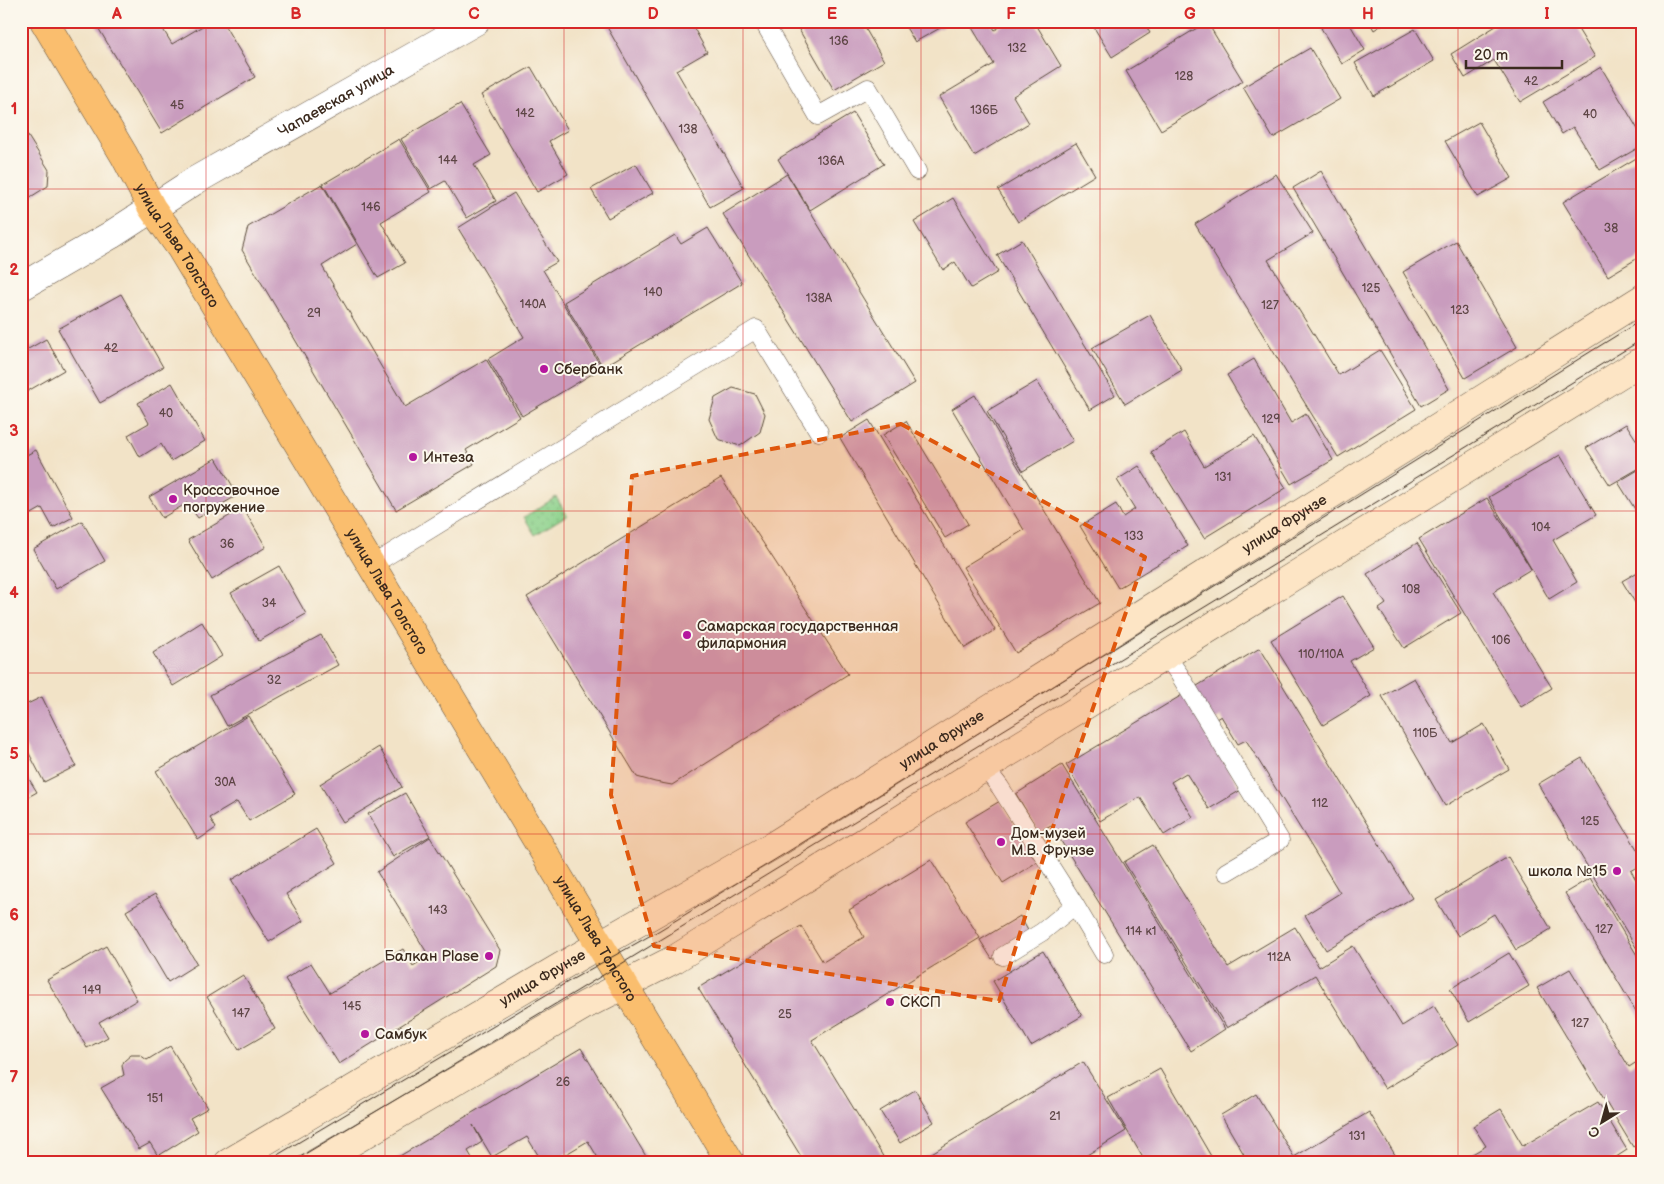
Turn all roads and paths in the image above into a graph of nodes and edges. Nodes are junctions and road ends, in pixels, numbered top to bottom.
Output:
1 (44, 21) edge
2 (476, 21) edge
3 (763, 21) edge
4 (917, 171) dead end
5 (152, 208) junction
6 (21, 287) edge
7 (1643, 298) edge
8 (1643, 360) edge
9 (819, 432) dead end
10 (372, 565) junction
11 (1166, 656) junction
12 (985, 768) junction
13 (1226, 872) dead end
14 (1075, 905) junction
15 (600, 946) junction
16 (1104, 954) dead end
17 (1003, 956) dead end
18 (624, 986) junction
19 (228, 1163) edge
20 (316, 1163) edge
21 (731, 1163) edge

1 - 5 main road, улица Льва Толстого
2 - 5 street, Чапаевская улица
3 - 4 lane
5 - 6 street, Чапаевская улица
5 - 10 main road, улица Льва Толстого
7 - 15 main road, улица Фрунзе
8 - 11 main road
9 - 10 lane
10 - 15 main road, улица Льва Толстого
11 - 12 main road
11 - 13 lane
12 - 14 lane
12 - 18 main road
14 - 16 lane
14 - 17 lane
15 - 18 main road, улица Льва Толстого
15 - 19 main road, улица Фрунзе
18 - 20 main road
18 - 21 main road, улица Льва Толстого

